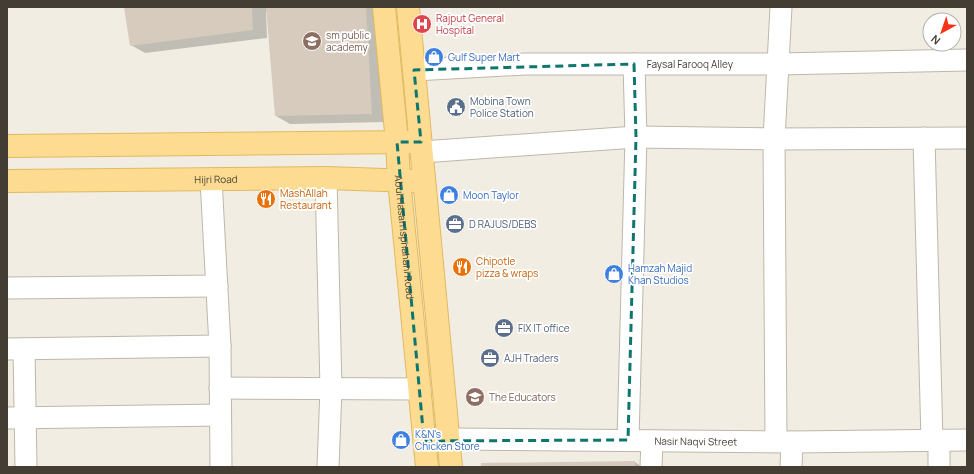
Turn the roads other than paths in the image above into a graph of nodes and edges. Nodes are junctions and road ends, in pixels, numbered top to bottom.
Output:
1 (384, 7) edge
2 (408, 7) edge
3 (781, 7) edge
4 (967, 60) edge
5 (634, 64) junction
6 (779, 64) junction
7 (414, 70) junction
8 (636, 137) junction
9 (924, 138) junction
10 (967, 138) edge
11 (774, 139) junction
12 (397, 142) junction
13 (7, 146) edge
14 (421, 147) junction
15 (326, 178) junction
16 (211, 179) junction
17 (399, 180) junction
18 (7, 181) edge
19 (424, 181) junction
20 (217, 286) junction
21 (7, 288) edge
22 (220, 346) junction
23 (16, 349) edge
24 (220, 388) junction
25 (331, 389) junction
26 (420, 389) junction
27 (220, 415) junction
28 (16, 418) edge
29 (448, 439) junction
30 (628, 440) junction
31 (967, 440) edge
32 (424, 441) junction
33 (652, 441) junction
34 (935, 441) junction
35 (784, 442) junction
36 (26, 467) edge
37 (221, 467) edge
38 (328, 467) edge
39 (427, 467) edge
40 (451, 467) edge
41 (651, 467) edge
42 (791, 467) edge
43 (939, 467) edge

1 - 12 main road, Abul Hasan Isphahani Road
2 - 7 main road
3 - 6 street
4 - 6 street, Faysal Farooq Alley
5 - 6 street, Faysal Farooq Alley
5 - 7 street, Faysal Farooq Alley
5 - 8 street
6 - 11 street
7 - 14 main road
8 - 11 street
8 - 14 street
8 - 30 street
9 - 10 street
9 - 11 street
9 - 34 street
11 - 35 street
12 - 13 main road
12 - 14 main road
12 - 17 main road, Abul Hasan Isphahani Road
14 - 19 main road
15 - 16 main road, Hijri Road
15 - 17 main road, Hijri Road
15 - 25 street
16 - 18 main road, Hijri Road
16 - 20 street
17 - 19 main road, Hijri Road
17 - 26 main road, Abul Hasan Isphahani Road
19 - 29 main road
20 - 21 street
20 - 22 street
22 - 23 street
22 - 24 street
23 - 28 street
24 - 25 street
24 - 27 street
25 - 26 street
25 - 38 street
26 - 32 main road, Abul Hasan Isphahani Road
27 - 28 street
27 - 37 street
28 - 36 street
29 - 30 street, Nasir Naqvi Street
29 - 32 street, Nasir Naqvi Street
29 - 40 main road
30 - 33 street, Nasir Naqvi Street
31 - 34 street, Nasir Naqvi Street
32 - 39 main road, Abul Hasan Isphahani Road
33 - 35 street, Nasir Naqvi Street
33 - 41 street
34 - 35 street, Nasir Naqvi Street
34 - 43 street
35 - 42 street

